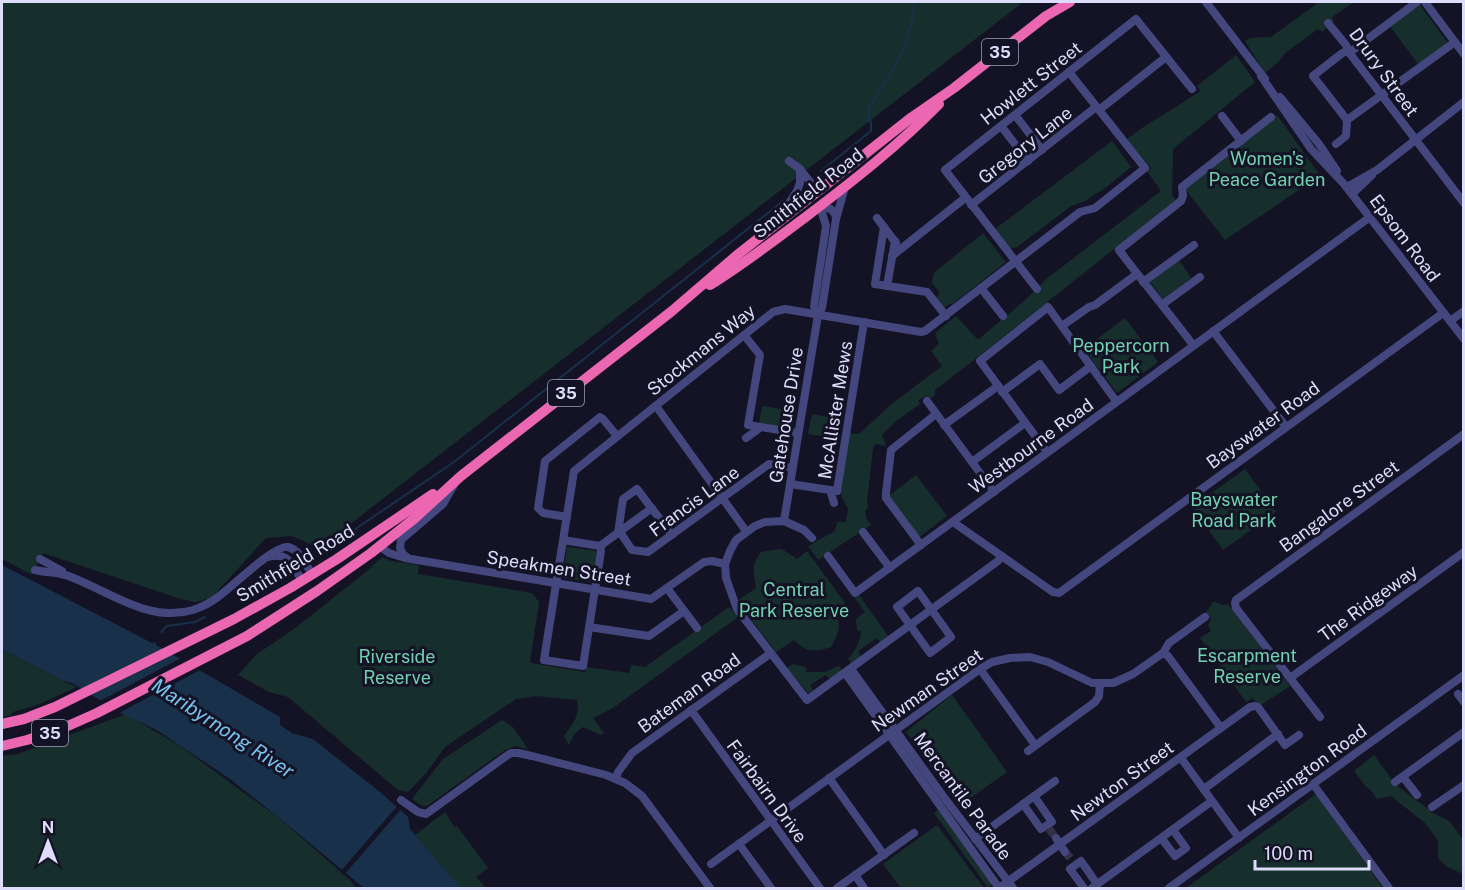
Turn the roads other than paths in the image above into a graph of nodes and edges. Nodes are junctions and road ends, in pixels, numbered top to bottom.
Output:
1 (1058, 2) edge
2 (1070, 2) edge
3 (1418, 2) edge
4 (1425, 2) edge
5 (1210, 3) edge
6 (1046, 16) junction
7 (1328, 23) dead end
8 (1458, 42) edge
9 (1349, 51) junction
10 (1464, 54) edge
11 (1166, 57) junction
12 (1069, 72) junction
13 (954, 88) junction
14 (1192, 90) dead end
15 (1382, 96) junction
16 (1464, 102) edge
17 (1098, 109) junction
18 (1015, 115) junction
19 (1222, 116) dead end
20 (1271, 117) dead end
21 (1347, 120) junction
22 (1000, 126) junction
23 (1415, 140) junction
24 (1241, 141) junction
25 (1336, 144) dead end
26 (1042, 150) junction
27 (789, 161) dead end
28 (1028, 161) junction
29 (800, 169) junction
30 (846, 186) junction
31 (1348, 188) junction
32 (818, 192) junction
33 (965, 198) junction
34 (803, 203) junction
35 (1464, 203) edge
36 (820, 206) junction
37 (971, 206) junction
38 (1370, 217) junction
39 (877, 218) dead end
40 (836, 219) junction
41 (772, 227) junction
42 (884, 227) junction
43 (895, 241) junction
44 (1194, 245) dead end
45 (901, 249) junction
46 (892, 256) junction
47 (1016, 262) junction
48 (824, 272) junction
49 (1137, 274) junction
50 (1200, 277) dead end
51 (1143, 282) junction
52 (887, 286) junction
53 (981, 288) junction
54 (1037, 289) dead end
55 (1163, 304) junction
56 (672, 310) junction
57 (1464, 311) edge
58 (1443, 313) junction
59 (818, 315) junction
60 (946, 316) junction
61 (1003, 316) dead end
62 (1450, 321) junction
63 (864, 322) junction
64 (1062, 326) junction
65 (1213, 331) junction
66 (744, 335) junction
67 (1464, 339) edge
68 (1193, 345) junction
69 (1091, 366) junction
70 (1000, 389) junction
71 (927, 401) dead end
72 (1116, 401) junction
73 (656, 406) junction
74 (936, 414) junction
75 (1025, 423) junction
76 (944, 425) junction
77 (761, 427) junction
78 (1286, 427) junction
79 (798, 433) junction
80 (1464, 434) edge
81 (617, 436) junction
82 (746, 438) dead end
83 (1047, 452) junction
84 (972, 462) junction
85 (792, 468) junction
86 (460, 477) junction
87 (790, 484) junction
88 (830, 490) junction
89 (994, 492) junction
90 (723, 498) junction
91 (834, 503) dead end
92 (652, 508) junction
93 (567, 517) junction
94 (784, 521) junction
95 (953, 522) junction
96 (746, 531) junction
97 (619, 532) junction
98 (863, 532) dead end
99 (672, 535) junction
100 (372, 536) junction
101 (812, 538) dead end
102 (563, 540) junction
103 (921, 545) junction
104 (379, 546) junction
105 (600, 546) junction
106 (1464, 552) edge
107 (828, 556) dead end
108 (1002, 556) junction
109 (40, 558) dead end
110 (410, 559) junction
111 (260, 563) junction
112 (725, 564) junction
113 (890, 568) junction
114 (35, 570) dead end
115 (312, 574) junction
116 (72, 577) junction
117 (302, 581) junction
118 (556, 582) junction
119 (667, 588) junction
120 (595, 589) junction
121 (317, 591) junction
122 (932, 610) junction
123 (684, 611) junction
124 (1205, 616) dead end
125 (910, 626) junction
126 (589, 627) junction
127 (697, 628) dead end
128 (771, 653) junction
129 (1163, 653) junction
130 (980, 669) junction
131 (848, 671) junction
132 (1464, 675) edge
133 (1290, 678) junction
134 (1100, 683) junction
135 (1458, 694) dead end
136 (1464, 702) edge
137 (691, 710) junction
138 (1320, 717) dead end
139 (2, 724) edge
140 (1221, 728) junction
141 (892, 732) junction
142 (1464, 732) edge
143 (1278, 734) junction
144 (1299, 735) dead end
145 (2, 746) edge
146 (1180, 758) junction
147 (1402, 777) junction
148 (829, 778) junction
149 (618, 780) junction
150 (1055, 781) dead end
151 (1395, 782) dead end
152 (1313, 784) junction
153 (1464, 785) edge
154 (1204, 789) junction
155 (1417, 795) dead end
156 (1034, 796) junction
157 (401, 800) dead end
158 (1212, 801) junction
159 (1023, 804) junction
160 (1432, 807) dead end
161 (770, 820) junction
162 (1173, 830) junction
163 (914, 833) dead end
164 (975, 838) junction
165 (1162, 838) junction
166 (1239, 838) junction
167 (739, 844) junction
168 (884, 855) junction
169 (711, 864) dead end
170 (855, 876) junction
171 (1010, 885) edge
172 (1095, 886) edge
173 (710, 888) edge
174 (771, 888) edge
175 (820, 888) edge
176 (837, 888) edge
177 (864, 888) edge
178 (999, 888) edge
179 (1084, 888) edge
180 (1169, 888) edge
181 (1389, 888) edge

1 - 6 highway, Smithfield Road / 35
2 - 6 highway, Smithfield Road / 35
3 - 9 street
4 - 8 street
5 - 31 street, Epsom Road
6 - 13 highway, Smithfield Road / 35
7 - 9 street, Drury Street
8 - 10 street
8 - 15 street
9 - 15 street, Drury Street
9 - 21 street
11 - 12 street, Howlett Street
11 - 14 street
11 - 17 street, Gregory Lane
12 - 17 street
12 - 18 street, Howlett Street
13 - 30 highway, Smithfield Road / 35
13 - 32 highway, Smithfield Road / 35
15 - 21 street
15 - 23 street, Drury Street
16 - 23 street
17 - 26 street, Gregory Lane
17 - 47 street, Stockmans Way
18 - 22 street, Howlett Street
18 - 26 street
19 - 24 street
20 - 24 street
21 - 25 street
22 - 28 street
22 - 33 street, Howlett Street
23 - 31 street
23 - 35 street, Drury Street
24 - 49 street
26 - 28 street, Gregory Lane
27 - 29 street
28 - 37 street, Gregory Lane
29 - 32 street
29 - 41 street
30 - 36 highway, Smithfield Road / 35
30 - 40 street, Gatehouse Drive
31 - 38 street, Epsom Road
32 - 34 highway, Smithfield Road / 35
32 - 36 highway
33 - 37 street
33 - 45 street
34 - 36 highway
34 - 41 highway, Smithfield Road / 35
36 - 40 street
36 - 48 street, Gatehouse Drive
36 - 56 highway, Smithfield Road / 35
37 - 47 street
38 - 58 street, Epsom Road
38 - 65 street, Westbourne Road
39 - 42 street
40 - 48 street, Gatehouse Drive
41 - 56 highway, Smithfield Road / 35
42 - 43 street
42 - 52 street
43 - 45 street
43 - 46 street
44 - 51 street
45 - 46 street
46 - 52 street
47 - 53 street, Stockmans Way
47 - 54 street
48 - 59 street, Gatehouse Drive
49 - 51 street
49 - 64 street
50 - 55 street
51 - 55 street
52 - 60 street
53 - 60 street, Stockmans Way
53 - 61 street
55 - 68 street
56 - 86 highway, Smithfield Road / 35
57 - 62 street
58 - 62 street, Epsom Road
58 - 78 street, Bayswater Road
59 - 63 street, Stockmans Way
59 - 66 street, Stockmans Way
59 - 79 street, Gatehouse Drive
60 - 63 street, Stockmans Way
62 - 67 street, Epsom Road
63 - 88 street, McAllister Mews
64 - 69 street
64 - 70 street
65 - 68 street, Westbourne Road
65 - 78 street
66 - 73 street, Stockmans Way
66 - 77 street
68 - 72 street, Westbourne Road
69 - 70 street
69 - 72 street
70 - 75 street
70 - 76 street
71 - 74 street
72 - 83 street, Westbourne Road
73 - 81 street, Stockmans Way
73 - 90 street
74 - 76 street
74 - 103 street
75 - 83 street
75 - 84 street
76 - 84 street
77 - 79 street
77 - 82 street
78 - 108 street, Bayswater Road
79 - 85 street, Gatehouse Drive
80 - 133 street, Bangalore Street
81 - 93 street, Stockmans Way
81 - 93 street
83 - 89 street, Westbourne Road
84 - 89 street
85 - 87 street, Gatehouse Drive
85 - 90 street, Francis Lane
86 - 100 highway, Smithfield Road / 35
86 - 104 highway, Smithfield Road / 35
86 - 110 street
87 - 88 street, McAllister Mews
87 - 94 street, Gatehouse Drive
88 - 91 street
89 - 95 street, Westbourne Road
90 - 96 street
90 - 99 street, Francis Lane
92 - 97 street
92 - 97 street
92 - 99 street
93 - 102 street, Stockmans Way
94 - 96 street
94 - 101 street
95 - 103 street, Westbourne Road
95 - 108 street, Bayswater Road
96 - 112 street
97 - 99 street, Francis Lane
97 - 105 street
98 - 113 street
100 - 104 highway
100 - 115 highway, Smithfield Road / 35
102 - 105 street
102 - 118 street, Stockmans Way
103 - 113 street, Westbourne Road
104 - 110 street, Speakmen Street
104 - 121 highway, Smithfield Road / 35
105 - 120 street
106 - 133 street, The Ridgeway
107 - 113 street, Westbourne Road
108 - 122 street
109 - 116 street
110 - 118 street, Speakmen Street
111 - 115 street
111 - 116 street
111 - 117 street
112 - 119 street, Speakmen Street
112 - 128 street
114 - 116 street
115 - 117 highway, Smithfield Road / 35
115 - 121 highway
117 - 121 highway
117 - 139 highway, Smithfield Road / 35
118 - 120 street, Speakmen Street
118 - 126 street, Stockmans Way
119 - 120 street, Speakmen Street
119 - 123 street
120 - 126 street
121 - 145 highway, Smithfield Road / 35
122 - 125 street
122 - 125 street
122 - 125 street
123 - 126 street
123 - 127 street
124 - 129 street
125 - 131 street
128 - 131 street
128 - 137 street, Bateman Road
129 - 134 street
129 - 140 street
130 - 134 street, Newman Street
130 - 134 street
130 - 141 street, Newman Street
131 - 141 street, Mercantile Parade
132 - 152 street, Kensington Road
133 - 138 street
135 - 136 street
137 - 149 street, Bateman Road
137 - 161 street, Fairbairn Drive
140 - 143 street, Newton Street
140 - 146 street, Newton Street
141 - 148 street, Newman Street
141 - 164 street, Mercantile Parade
141 - 178 street, Mercantile Parade
142 - 147 street
143 - 144 street
143 - 154 street
146 - 154 street
146 - 171 street, Newton Street
147 - 151 street
147 - 155 street
148 - 161 street, Newman Street
148 - 168 street
149 - 157 street
149 - 173 street
150 - 156 street
152 - 166 street, Kensington Road
152 - 181 street
153 - 160 street
154 - 158 street
156 - 159 street
156 - 159 street
158 - 162 street
158 - 166 street
159 - 164 street
161 - 167 street, Newman Street
161 - 175 street, Fairbairn Drive
162 - 165 street
162 - 165 street
163 - 168 street
164 - 171 street, Mercantile Parade
165 - 172 street
166 - 180 street, Kensington Road
167 - 169 street, Newman Street
167 - 174 street
168 - 170 street
170 - 176 street
170 - 177 street
171 - 178 street, Mercantile Parade
172 - 179 street

